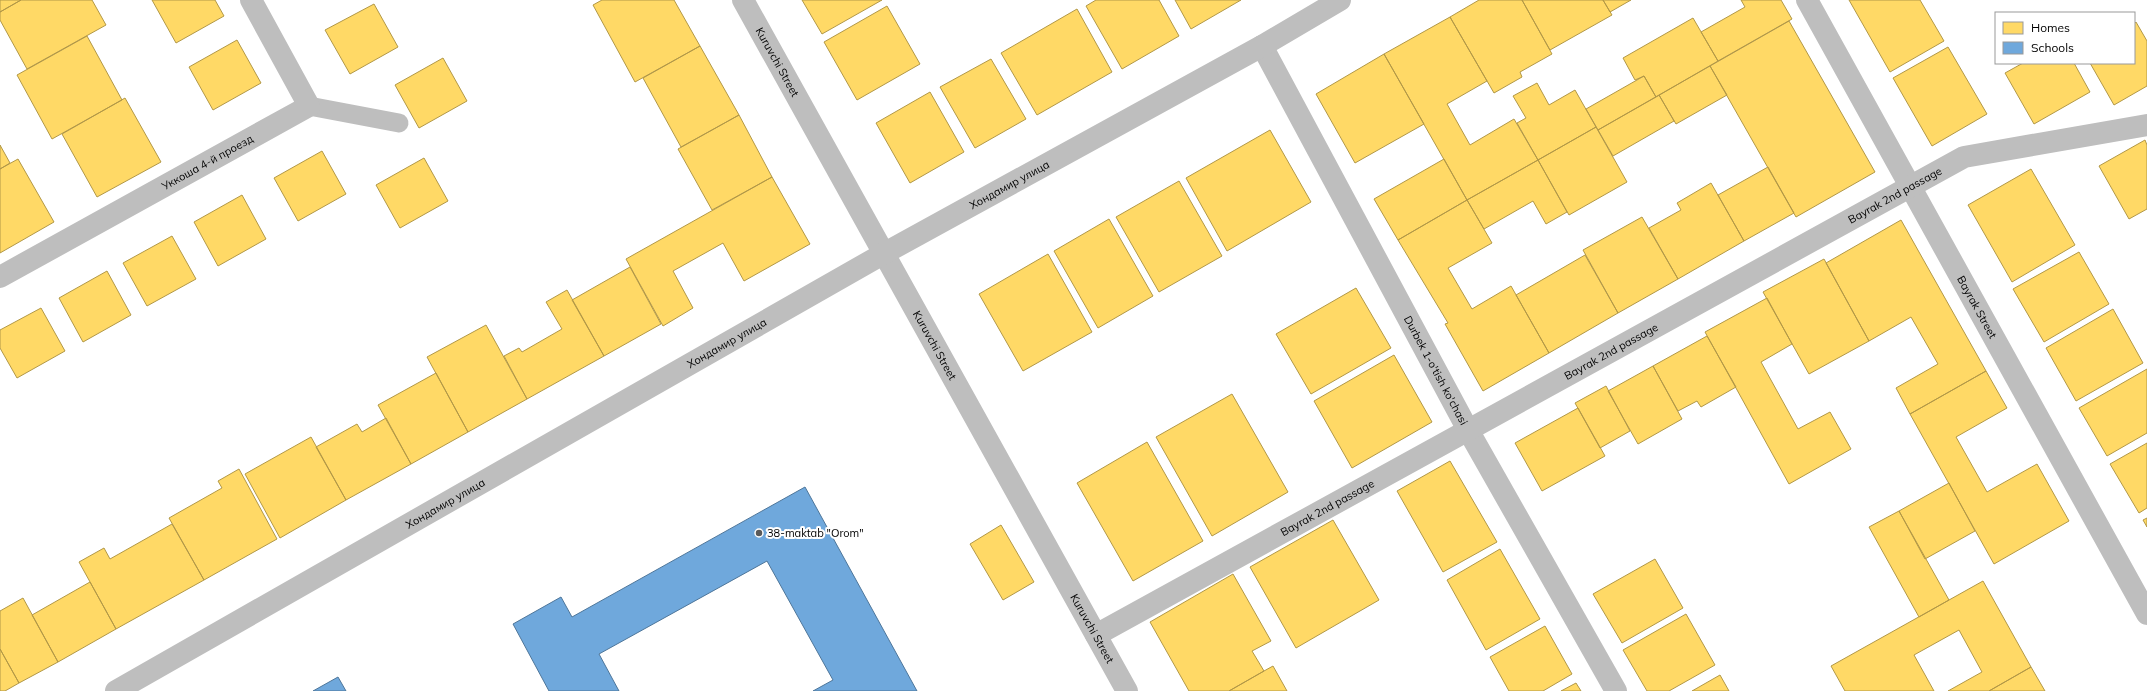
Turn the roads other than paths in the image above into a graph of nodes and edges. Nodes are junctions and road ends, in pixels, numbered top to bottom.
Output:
1 (251, 0) edge
2 (743, 0) edge
3 (1340, 0) edge
4 (1807, 0) edge
5 (1262, 46) junction
6 (309, 106) junction
7 (399, 123) dead end
8 (2147, 125) edge
9 (1909, 187) junction
10 (883, 254) junction
11 (0, 277) edge
12 (1468, 430) junction
13 (2147, 614) edge
14 (1096, 635) junction
15 (116, 691) edge
16 (1127, 691) edge
17 (1616, 691) edge

1 - 6 street
2 - 10 street, Kuruvchi Street
3 - 5 street, Хондамир улица
4 - 9 street, Bayrak Street
5 - 10 street, Хондамир улица
5 - 12 street, Durbek 1-o'tish ko'chasi
6 - 7 lane
6 - 11 street, Уккоша 4-й проезд
8 - 9 street, Bayrak 2nd passage
9 - 12 street, Bayrak 2nd passage
9 - 13 street, Bayrak Street
10 - 14 street, Kuruvchi Street
10 - 15 street, Хондамир улица
12 - 14 street, Bayrak 2nd passage
12 - 17 street, Durbek 1-o'tish ko'chasi
14 - 16 street, Kuruvchi Street

